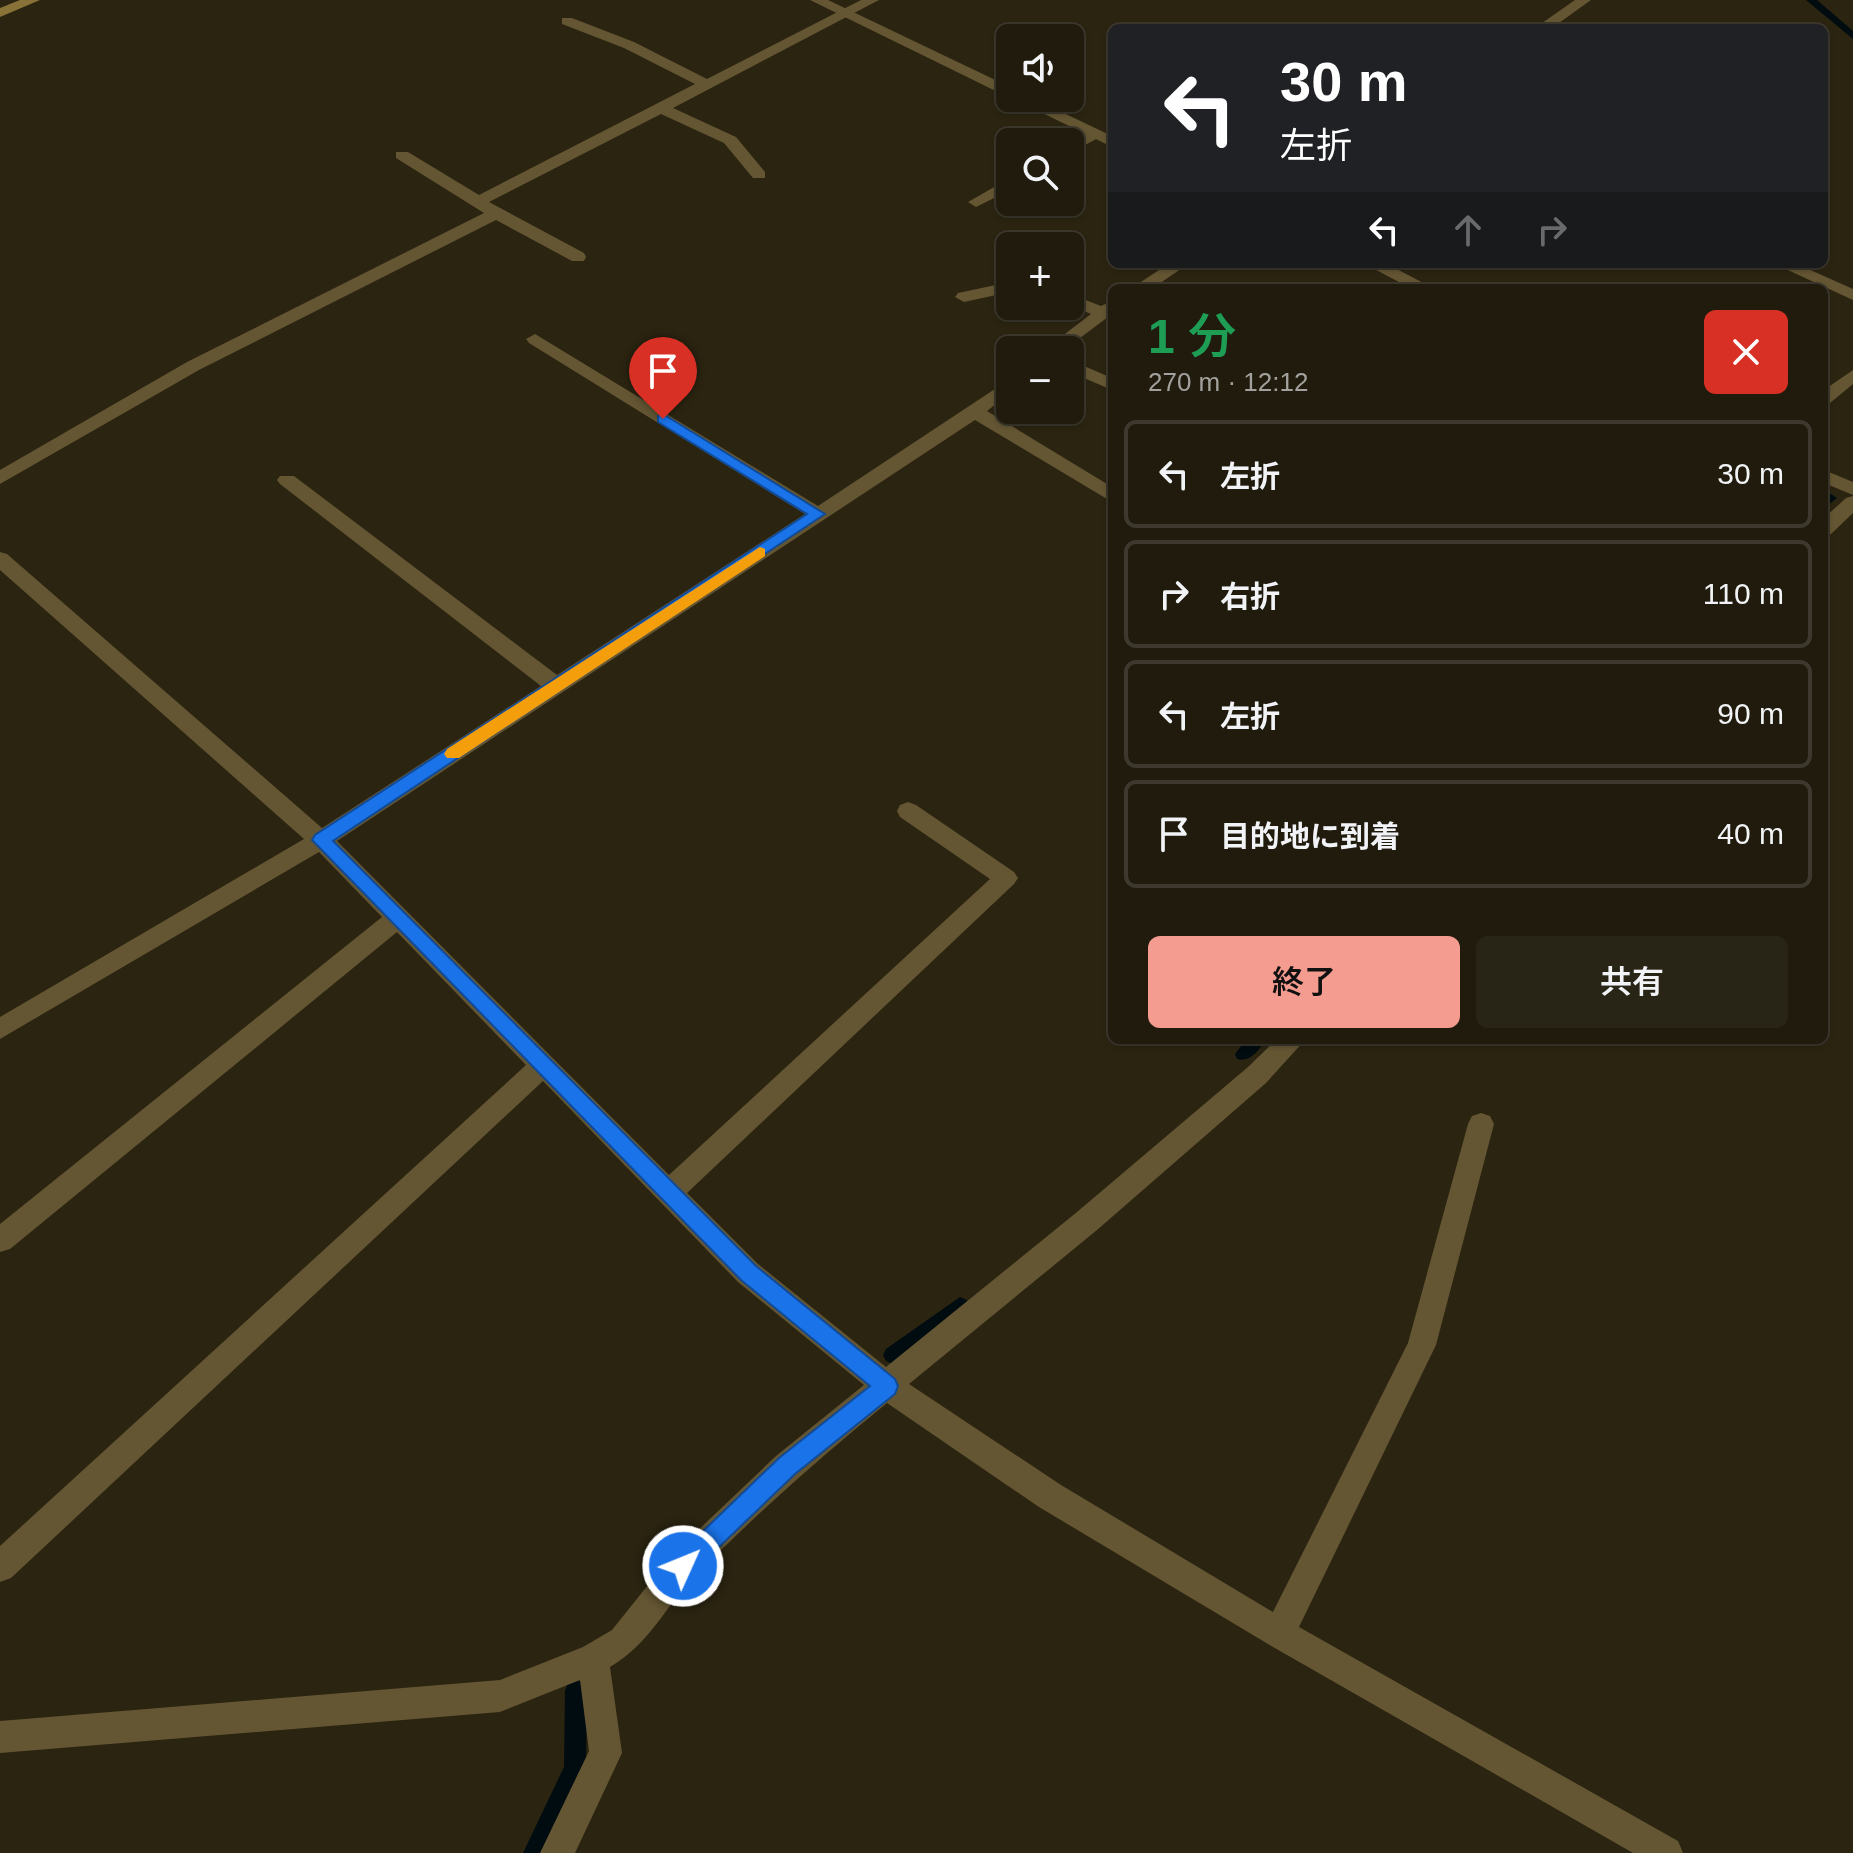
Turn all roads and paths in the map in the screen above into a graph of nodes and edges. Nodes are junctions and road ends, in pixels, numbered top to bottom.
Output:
1 (33, 0) edge
2 (817, 0) edge
3 (872, 0) edge
4 (1584, 0) edge
5 (0, 13) edge
6 (843, 13) junction
7 (567, 21) dead end
8 (1548, 24) edge
9 (706, 84) junction
10 (996, 86) edge
11 (660, 108) junction
12 (1049, 112) edge
13 (1095, 134) junction
14 (1084, 140) edge
15 (1108, 140) edge
16 (402, 155) dead end
17 (759, 175) dead end
18 (996, 191) edge
19 (479, 201) junction
20 (976, 202) dead end
21 (496, 214) junction
22 (578, 257) dead end
23 (1174, 268) edge
24 (1382, 268) edge
25 (1792, 268) edge
26 (1148, 284) edge
27 (1416, 284) edge
28 (996, 290) edge
29 (1853, 295) edge
30 (964, 297) dead end
31 (1084, 303) edge
32 (1107, 309) edge
33 (1071, 336) edge
34 (535, 339) dead end
35 (1084, 372) edge
36 (1853, 375) edge
37 (1108, 383) edge
38 (996, 395) edge
39 (1828, 396) edge
40 (975, 412) junction
41 (0, 478) edge
42 (1828, 478) edge
43 (287, 480) dead end
44 (1853, 489) edge
45 (1108, 494) edge
46 (1853, 502) edge
47 (818, 514) junction
48 (1828, 525) edge
49 (0, 559) edge
50 (556, 686) junction
51 (908, 811) dead end
52 (321, 840) junction
53 (397, 918) junction
54 (0, 1029) edge
55 (1288, 1044) edge
56 (542, 1066) junction
57 (1481, 1124) dead end
58 (668, 1194) junction
59 (0, 1240) edge
60 (887, 1386) junction
61 (0, 1567) edge
62 (1279, 1633) junction
63 (593, 1659) junction
64 (0, 1737) edge
65 (557, 1853) edge
66 (1666, 1853) edge

1 - 5 main road
2 - 6 street
3 - 6 street
4 - 8 street
6 - 9 street
6 - 10 street
7 - 9 street
9 - 11 street
11 - 17 street
11 - 19 street
12 - 13 street
13 - 14 street
13 - 15 street
16 - 19 street
18 - 20 street
19 - 21 street
21 - 22 street
21 - 41 street
23 - 26 street
24 - 27 street
25 - 29 street
28 - 30 street
31 - 32 street
32 - 33 street
34 - 47 street
35 - 37 street
36 - 39 street
38 - 40 street
40 - 45 street
40 - 47 street
42 - 44 street
43 - 50 street
46 - 48 street
47 - 50 street
49 - 52 street
50 - 52 street
51 - 58 street
52 - 53 street
52 - 54 street
53 - 56 street
53 - 59 street
55 - 60 street
56 - 58 street
56 - 61 street
57 - 62 street
58 - 60 street
60 - 62 street
60 - 63 street
62 - 66 street
63 - 64 street
63 - 65 street

